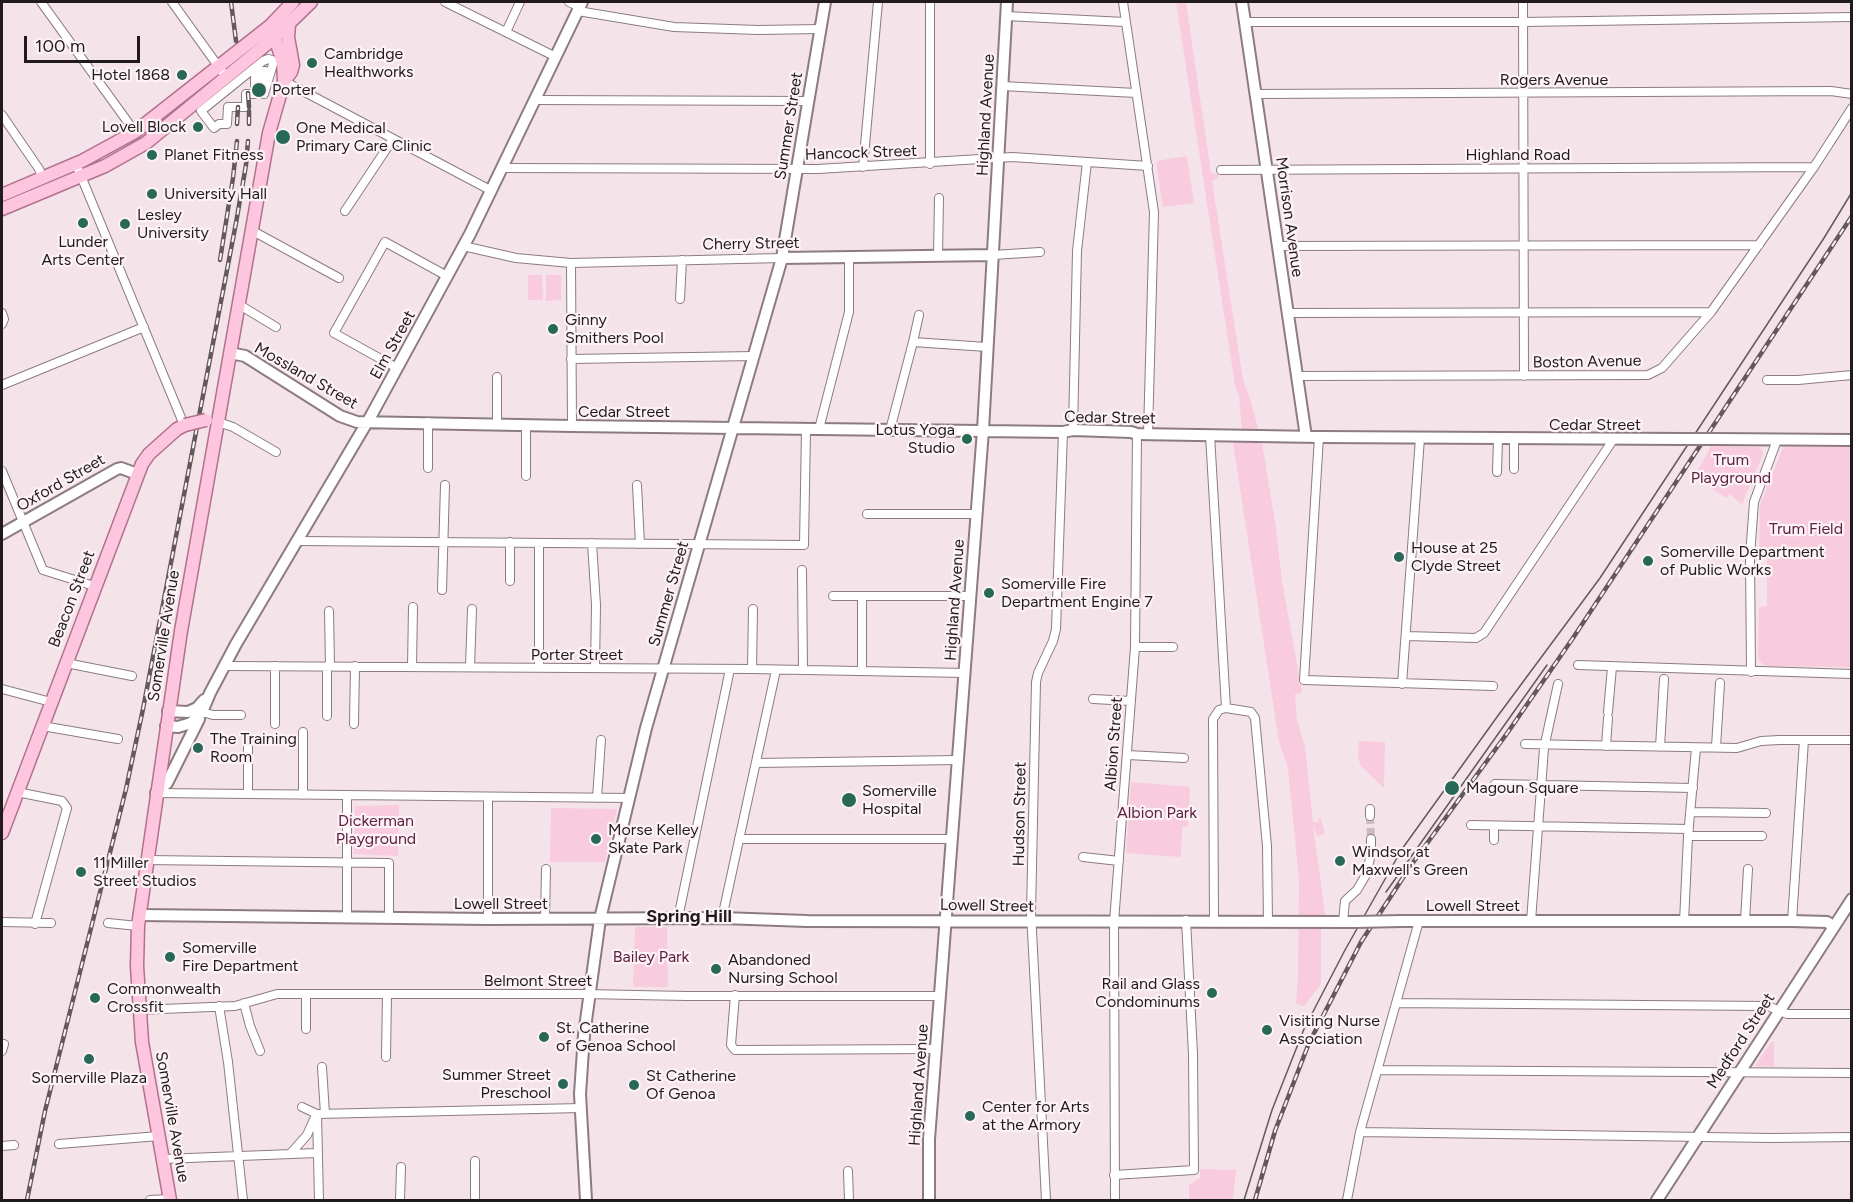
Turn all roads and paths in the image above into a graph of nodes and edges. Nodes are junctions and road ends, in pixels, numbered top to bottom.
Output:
1 (40, 2) edge
2 (172, 2) edge
3 (293, 2) edge
4 (311, 2) edge
5 (445, 2) edge
6 (520, 2) edge
7 (569, 2) edge
8 (825, 2) edge
9 (878, 2) edge
10 (930, 2) edge
11 (1007, 2) edge
12 (1122, 2) edge
13 (1242, 2) edge
14 (1523, 2) edge
15 (459, 5) edge
16 (580, 7) edge
17 (1006, 16) junction
18 (1851, 17) edge
19 (277, 19) junction
20 (1125, 22) junction
21 (1245, 22) junction
22 (1523, 22) junction
23 (289, 25) junction
24 (820, 29) junction
25 (506, 32) junction
26 (274, 38) junction
27 (556, 57) junction
28 (223, 72) junction
29 (284, 81) junction
30 (1002, 86) junction
31 (1136, 93) junction
32 (264, 94) joint
33 (1256, 94) junction
34 (1523, 94) junction
35 (1851, 94) edge
36 (536, 100) junction
37 (808, 102) junction
38 (1851, 108) edge
39 (2, 115) edge
40 (135, 132) junction
41 (393, 139) junction
42 (998, 158) junction
43 (1087, 162) junction
44 (930, 164) junction
45 (1148, 166) junction
46 (863, 167) junction
47 (1814, 167) junction
48 (503, 168) junction
49 (797, 169) junction
50 (1525, 169) junction
51 (79, 170) junction
52 (1221, 170) dead end
53 (1267, 171) junction
54 (42, 179) junction
55 (492, 191) junction
56 (2, 195) edge
57 (939, 198) dead end
58 (2, 209) edge
59 (345, 211) dead end
60 (252, 230) junction
61 (1759, 245) junction
62 (463, 246) junction
63 (1278, 246) junction
64 (1524, 246) junction
65 (1040, 252) dead end
66 (993, 255) junction
67 (938, 256) junction
68 (782, 258) junction
69 (849, 258) junction
70 (682, 260) junction
71 (571, 263) junction
72 (447, 276) junction
73 (339, 278) dead end
74 (680, 299) dead end
75 (238, 304) junction
76 (1711, 312) junction
77 (2, 313) edge
78 (1287, 313) junction
79 (1524, 314) junction
80 (919, 315) dead end
81 (2, 324) edge
82 (144, 327) junction
83 (276, 327) dead end
84 (913, 342) junction
85 (987, 347) junction
86 (230, 353) junction
87 (753, 356) junction
88 (571, 358) junction
89 (397, 368) junction
90 (1851, 375) edge
91 (1297, 376) junction
92 (1524, 376) junction
93 (497, 377) dead end
94 (1767, 380) dead end
95 (2, 385) edge
96 (212, 421) junction
97 (367, 422) junction
98 (428, 422) junction
99 (185, 425) junction
100 (497, 425) junction
101 (526, 426) junction
102 (572, 426) junction
103 (733, 428) junction
104 (806, 429) junction
105 (819, 429) junction
106 (890, 430) junction
107 (983, 430) junction
108 (1068, 431) junction
109 (1137, 434) junction
110 (1148, 434) junction
111 (1210, 435) junction
112 (1306, 437) junction
113 (1319, 437) junction
114 (1420, 438) junction
115 (1498, 439) junction
116 (1514, 440) junction
117 (1613, 440) junction
118 (1777, 440) junction
119 (1851, 440) edge
120 (276, 452) dead end
121 (428, 468) dead end
122 (1514, 469) dead end
123 (2, 471) edge
124 (1497, 472) dead end
125 (137, 474) junction
126 (526, 476) dead end
127 (445, 484) dead end
128 (637, 485) dead end
129 (867, 514) dead end
130 (976, 514) junction
131 (22, 523) junction
132 (2, 534) edge
133 (298, 541) junction
134 (443, 542) junction
135 (510, 542) junction
136 (539, 543) junction
137 (592, 543) junction
138 (640, 544) junction
139 (699, 545) junction
140 (802, 570) dead end
141 (510, 581) dead end
142 (94, 586) junction
143 (442, 590) dead end
144 (833, 596) dead end
145 (862, 596) junction
146 (970, 596) junction
147 (413, 607) dead end
148 (472, 609) dead end
149 (753, 609) dead end
150 (329, 611) dead end
151 (1407, 636) junction
152 (1173, 646) dead end
153 (1135, 647) junction
154 (66, 663) junction
155 (1578, 665) dead end
156 (225, 666) junction
157 (275, 666) junction
158 (329, 666) junction
159 (356, 666) junction
160 (412, 667) junction
161 (470, 667) junction
162 (539, 668) junction
163 (595, 668) junction
164 (1612, 668) junction
165 (664, 669) junction
166 (730, 669) junction
167 (752, 669) junction
168 (776, 670) junction
169 (803, 670) junction
170 (862, 671) junction
171 (1752, 672) junction
172 (965, 673) junction
173 (1851, 674) edge
174 (132, 676) dead end
175 (1664, 679) dead end
176 (1720, 683) dead end
177 (1402, 684) junction
178 (1558, 684) dead end
179 (1493, 686) dead end
180 (2, 689) edge
181 (210, 693) junction
182 (1093, 699) dead end
183 (1131, 701) junction
184 (51, 702) junction
185 (1226, 708) junction
186 (168, 711) junction
187 (202, 712) junction
188 (241, 715) dead end
189 (327, 716) dead end
190 (275, 724) dead end
191 (354, 724) dead end
192 (42, 726) junction
193 (166, 726) junction
194 (303, 732) dead end
195 (118, 740) dead end
196 (601, 740) dead end
197 (1804, 740) junction
198 (1851, 740) edge
199 (1525, 744) dead end
200 (1545, 745) junction
201 (248, 746) dead end
202 (1606, 746) junction
203 (1660, 747) junction
204 (1716, 747) junction
205 (1696, 748) junction
206 (1128, 754) junction
207 (1184, 758) dead end
208 (958, 760) junction
209 (756, 763) junction
210 (1495, 784) dead end
211 (1541, 786) junction
212 (1693, 788) junction
213 (17, 792) junction
214 (156, 793) junction
215 (248, 794) junction
216 (303, 795) junction
217 (347, 795) junction
218 (488, 797) junction
219 (597, 798) junction
220 (628, 798) junction
221 (1690, 812) junction
222 (1766, 813) dead end
223 (1471, 825) dead end
224 (1494, 826) junction
225 (1538, 826) junction
226 (2, 833) edge
227 (1688, 833) junction
228 (1762, 836) dead end
229 (739, 839) junction
230 (952, 839) junction
231 (1371, 839) tunnel mouth
232 (1494, 840) dead end
233 (1083, 857) dead end
234 (147, 860) junction
235 (1119, 861) junction
236 (346, 862) junction
237 (546, 869) dead end
238 (1748, 869) dead end
239 (1851, 899) edge
240 (347, 918) junction
241 (389, 918) junction
242 (678, 918) junction
243 (722, 918) junction
244 (488, 919) junction
245 (545, 919) junction
246 (600, 919) junction
247 (946, 920) junction
248 (1186, 920) junction
249 (139, 921) junction
250 (1031, 921) junction
251 (1343, 921) junction
252 (1419, 921) junction
253 (1531, 921) junction
254 (1684, 921) junction
255 (1745, 921) junction
256 (1792, 921) junction
257 (2, 922) edge
258 (108, 922) dead end
259 (1114, 922) junction
260 (1214, 922) junction
261 (1268, 922) junction
262 (51, 923) dead end
263 (35, 924) junction
264 (1833, 926) junction
265 (306, 993) junction
266 (387, 994) junction
267 (591, 994) junction
268 (735, 995) junction
269 (940, 996) junction
270 (1397, 1003) junction
271 (244, 1004) junction
272 (219, 1006) junction
273 (138, 1010) junction
274 (1779, 1011) junction
275 (1851, 1014) edge
276 (306, 1029) dead end
277 (936, 1049) junction
278 (260, 1051) dead end
279 (386, 1057) dead end
280 (322, 1067) dead end
281 (1378, 1070) junction
282 (1738, 1072) junction
283 (1851, 1072) edge
284 (302, 1107) dead end
285 (580, 1108) junction
286 (321, 1114) junction
287 (1360, 1132) junction
288 (159, 1136) junction
289 (1698, 1137) junction
290 (1851, 1137) edge
291 (59, 1144) dead end
292 (14, 1145) dead end
293 (2, 1146) edge
294 (291, 1153) junction
295 (317, 1153) junction
296 (237, 1155) junction
297 (163, 1159) junction
298 (475, 1161) dead end
299 (401, 1167) dead end
300 (848, 1171) dead end
301 (1114, 1175) junction
302 (150, 1200) edge
303 (170, 1200) edge
304 (243, 1200) edge
305 (319, 1200) edge
306 (400, 1200) edge
307 (475, 1200) edge
308 (586, 1200) edge
309 (849, 1200) edge
310 (929, 1200) edge
311 (1046, 1200) edge
312 (1115, 1200) edge
313 (1347, 1200) edge
314 (1657, 1200) edge

1 - 40 street
2 - 28 street
3 - 19 main road
4 - 23 main road
5 - 15 street
6 - 25 street
7 - 16 street
8 - 24 street, Summer Street
9 - 46 street
10 - 44 street
11 - 17 street, Highland Avenue
12 - 20 street
13 - 21 street, Morrison Avenue
14 - 22 street
15 - 25 street
16 - 24 street
16 - 27 street, Elm Street
17 - 20 street
17 - 30 street, Highland Avenue
18 - 22 street
19 - 26 main road, Somerville Avenue
19 - 28 main road
20 - 31 street
21 - 22 street
21 - 33 street, Morrison Avenue
22 - 34 street
23 - 26 main road
23 - 29 main road, Somerville Avenue
24 - 37 street, Summer Street
25 - 27 street
26 - 28 main road
26 - 29 main road, Somerville Avenue
27 - 36 street, Elm Street
28 - 40 main road
28 - 51 main road
29 - 41 street
29 - 60 main road, Somerville Avenue
30 - 31 street
30 - 42 street, Highland Avenue
31 - 45 street
32 - 32 street
33 - 34 street, Rogers Avenue
33 - 53 street, Morrison Avenue
34 - 35 street, Rogers Avenue
34 - 50 street
36 - 37 street
36 - 48 street, Elm Street
37 - 49 street, Summer Street
38 - 47 street, Boston Avenue
39 - 54 street
40 - 51 main road
41 - 55 street
41 - 59 street
42 - 43 street, Hancock Street
42 - 44 street, Hancock Street
42 - 66 street, Highland Avenue
43 - 45 street, Hancock Street
43 - 108 street, Hudson Street
44 - 46 street, Hancock Street
45 - 110 street
46 - 49 street, Hancock Street
47 - 50 street, Highland Road
47 - 61 street, Boston Avenue
48 - 49 street, Hancock Street
48 - 55 street, Elm Street
49 - 68 street, Summer Street
50 - 53 street, Highland Road
50 - 64 street
51 - 54 main road
51 - 58 main road
51 - 82 street
52 - 53 street, Highland Road
53 - 63 street, Morrison Avenue
54 - 56 main road
55 - 62 street, Elm Street
57 - 67 street
60 - 73 street
60 - 75 main road, Somerville Avenue
61 - 64 street
61 - 76 street, Boston Avenue
62 - 71 street, Cherry Street
62 - 72 street, Elm Street
63 - 64 street
63 - 78 street, Morrison Avenue
64 - 79 street
65 - 66 street, Cherry Street
66 - 67 street, Cherry Street
66 - 85 street, Highland Avenue
67 - 69 street, Cherry Street
68 - 69 street, Cherry Street
68 - 70 street, Cherry Street
68 - 87 street, Summer Street
69 - 105 street
70 - 71 street, Cherry Street
70 - 74 street
71 - 88 street
72 - 89 street, Elm Street
72 - 89 street
75 - 83 street
75 - 86 main road, Somerville Avenue
76 - 79 street
76 - 92 street, Boston Avenue
77 - 81 street
78 - 79 street
78 - 91 street, Morrison Avenue
79 - 92 street
80 - 84 street
82 - 95 street
82 - 99 street
84 - 85 street
84 - 106 street
85 - 107 street, Highland Avenue
86 - 96 main road, Somerville Avenue
86 - 97 street, Mossland Street
87 - 88 street
87 - 103 street, Summer Street
88 - 102 street
89 - 97 street, Elm Street
90 - 94 street
91 - 92 street, Boston Avenue
91 - 112 street, Morrison Avenue
93 - 100 street
96 - 99 main road, Beacon Street, bridge
96 - 120 street
96 - 186 main road, Somerville Avenue
97 - 98 street, Cedar Street
97 - 133 street, Elm Street
98 - 100 street, Cedar Street
98 - 121 street
99 - 125 main road, Beacon Street
100 - 101 street, Cedar Street
101 - 102 street, Cedar Street
101 - 126 street
102 - 103 street, Cedar Street
103 - 104 street, Cedar Street
103 - 139 street, Summer Street
104 - 105 street, Cedar Street
104 - 139 street
105 - 106 street, Cedar Street
106 - 107 street, Cedar Street
107 - 108 street, Cedar Street
107 - 130 street, Highland Avenue
108 - 109 street, Cedar Street
108 - 250 street, Hudson Street
109 - 110 street, Cedar Street
109 - 153 street, Albion Street
110 - 111 street, Cedar Street
111 - 112 street, Cedar Street
111 - 185 street
112 - 113 street, Cedar Street
113 - 114 street, Cedar Street
113 - 177 street
114 - 115 street, Cedar Street
114 - 151 street
115 - 116 street, Cedar Street
115 - 124 street
116 - 117 street, Cedar Street
116 - 122 street
117 - 118 street, Cedar Street, bridge
117 - 151 street
118 - 119 street, Cedar Street
118 - 171 street
123 - 131 street
125 - 131 street, Oxford Street
125 - 142 main road, Beacon Street
127 - 134 street
128 - 138 street
129 - 130 street
130 - 146 street, Highland Avenue
131 - 132 street, Oxford Street
131 - 142 street
133 - 134 street
133 - 156 street, Elm Street
134 - 135 street
134 - 143 street
135 - 136 street
135 - 141 street
136 - 137 street
136 - 162 street
137 - 138 street
137 - 163 street
138 - 139 street
139 - 165 street, Summer Street
140 - 169 street
142 - 154 main road, Beacon Street
144 - 145 street
145 - 146 street
145 - 170 street
146 - 172 street, Highland Avenue
147 - 160 street
148 - 161 street
149 - 167 street
150 - 158 street
151 - 177 street
152 - 153 street
153 - 183 street, Albion Street
154 - 174 street
154 - 184 main road, Beacon Street
155 - 164 street
156 - 157 street, Porter Street
156 - 181 street, Elm Street
157 - 158 street, Porter Street
157 - 190 street
158 - 159 street, Porter Street
158 - 189 street
159 - 160 street, Porter Street
159 - 191 street
160 - 161 street, Porter Street
161 - 162 street, Porter Street
162 - 163 street, Porter Street
163 - 165 street, Porter Street
164 - 171 street
164 - 202 street
165 - 166 street, Porter Street
165 - 220 street, Summer Street
166 - 167 street, Porter Street
166 - 242 street
167 - 168 street, Porter Street
168 - 169 street, Porter Street
168 - 209 street
169 - 170 street, Porter Street
170 - 172 street, Porter Street
171 - 173 street
172 - 208 street, Highland Avenue
175 - 203 street
176 - 204 street
177 - 179 street
178 - 200 street
180 - 184 street
181 - 186 street, Elm Street
181 - 187 street, Elm Street
182 - 183 street
183 - 206 street, Albion Street
184 - 192 main road, Beacon Street
185 - 260 street
185 - 261 street
186 - 193 main road, Somerville Avenue
187 - 188 street
187 - 193 street
187 - 214 street, Elm Street
192 - 195 street
192 - 213 main road, Beacon Street
193 - 214 main road, Somerville Avenue
194 - 216 street
196 - 219 street
197 - 198 street
197 - 204 street
197 - 256 street
199 - 200 street
200 - 202 street
200 - 211 street
201 - 215 street
202 - 203 street
203 - 205 street
204 - 205 street
205 - 212 street
206 - 207 street
206 - 235 street, Albion Street
208 - 209 street
208 - 230 street, Highland Avenue
209 - 229 street
210 - 211 street
211 - 212 street
211 - 225 street
212 - 221 street
213 - 226 main road, Beacon Street
213 - 263 street
214 - 215 street
214 - 234 main road, Somerville Avenue
215 - 216 street
216 - 217 street
217 - 218 street
217 - 236 street
218 - 219 street
218 - 244 street
219 - 220 street
220 - 246 street, Summer Street
221 - 222 street
221 - 227 street
223 - 224 street
224 - 225 street
224 - 232 street
225 - 227 street
225 - 253 street
227 - 228 street
227 - 254 street
229 - 230 street
229 - 243 street
230 - 247 street, Highland Avenue
231 - 251 street
233 - 235 street
234 - 236 street
234 - 249 main road, Somerville Avenue
235 - 259 street, Albion Street
236 - 240 street
236 - 241 street
237 - 245 street
238 - 255 street
239 - 264 street, Medford Street
240 - 241 street, Lowell Street
240 - 249 street, Lowell Street
241 - 244 street, Lowell Street
242 - 243 street, Lowell Street
242 - 246 street, Lowell Street
243 - 247 street, Lowell Street
244 - 245 street, Lowell Street
245 - 246 street, Lowell Street
246 - 267 street, Summer Street
247 - 250 street, Lowell Street
247 - 269 street, Highland Avenue
248 - 259 street, Lowell Street
248 - 260 street, Lowell Street
248 - 301 street
249 - 258 street
249 - 273 main road, Somerville Avenue
250 - 259 street, Lowell Street
250 - 311 street, Hudson Street
251 - 252 street, Lowell Street, bridge
251 - 261 street, Lowell Street
252 - 253 street, Lowell Street
252 - 270 street
253 - 254 street, Lowell Street
254 - 255 street, Lowell Street
255 - 256 street, Lowell Street
256 - 264 street, Lowell Street
257 - 263 street
259 - 301 street, Albion Street
260 - 261 street, Lowell Street
262 - 263 street
264 - 274 street, Medford Street
265 - 266 street, Belmont Street
265 - 271 street, Belmont Street
265 - 276 street
266 - 267 street, Belmont Street
266 - 279 street
267 - 268 street, Belmont Street
267 - 285 street, Summer Street
268 - 269 street, Belmont Street
268 - 277 street
269 - 277 street, Highland Avenue
270 - 274 street
270 - 281 street
271 - 272 street, Belmont Street
271 - 278 street
272 - 273 street, Belmont Street
272 - 296 street
273 - 288 main road, Somerville Avenue
274 - 275 street
274 - 282 street, Medford Street
277 - 310 street, Highland Avenue
280 - 286 street
281 - 282 street
281 - 287 street
282 - 283 street
282 - 289 street, Medford Street
284 - 286 street
285 - 286 street
285 - 308 street, Summer Street
286 - 294 street
286 - 295 street
287 - 289 street
287 - 313 street
288 - 291 street
288 - 297 main road, Somerville Avenue
289 - 290 street
289 - 314 street, Medford Street
292 - 293 street
294 - 295 street
294 - 296 street
295 - 305 street
296 - 297 street
296 - 304 street
297 - 303 main road, Somerville Avenue
298 - 307 street
299 - 306 street
300 - 309 street
301 - 312 street, Albion Street
302 - 303 street

